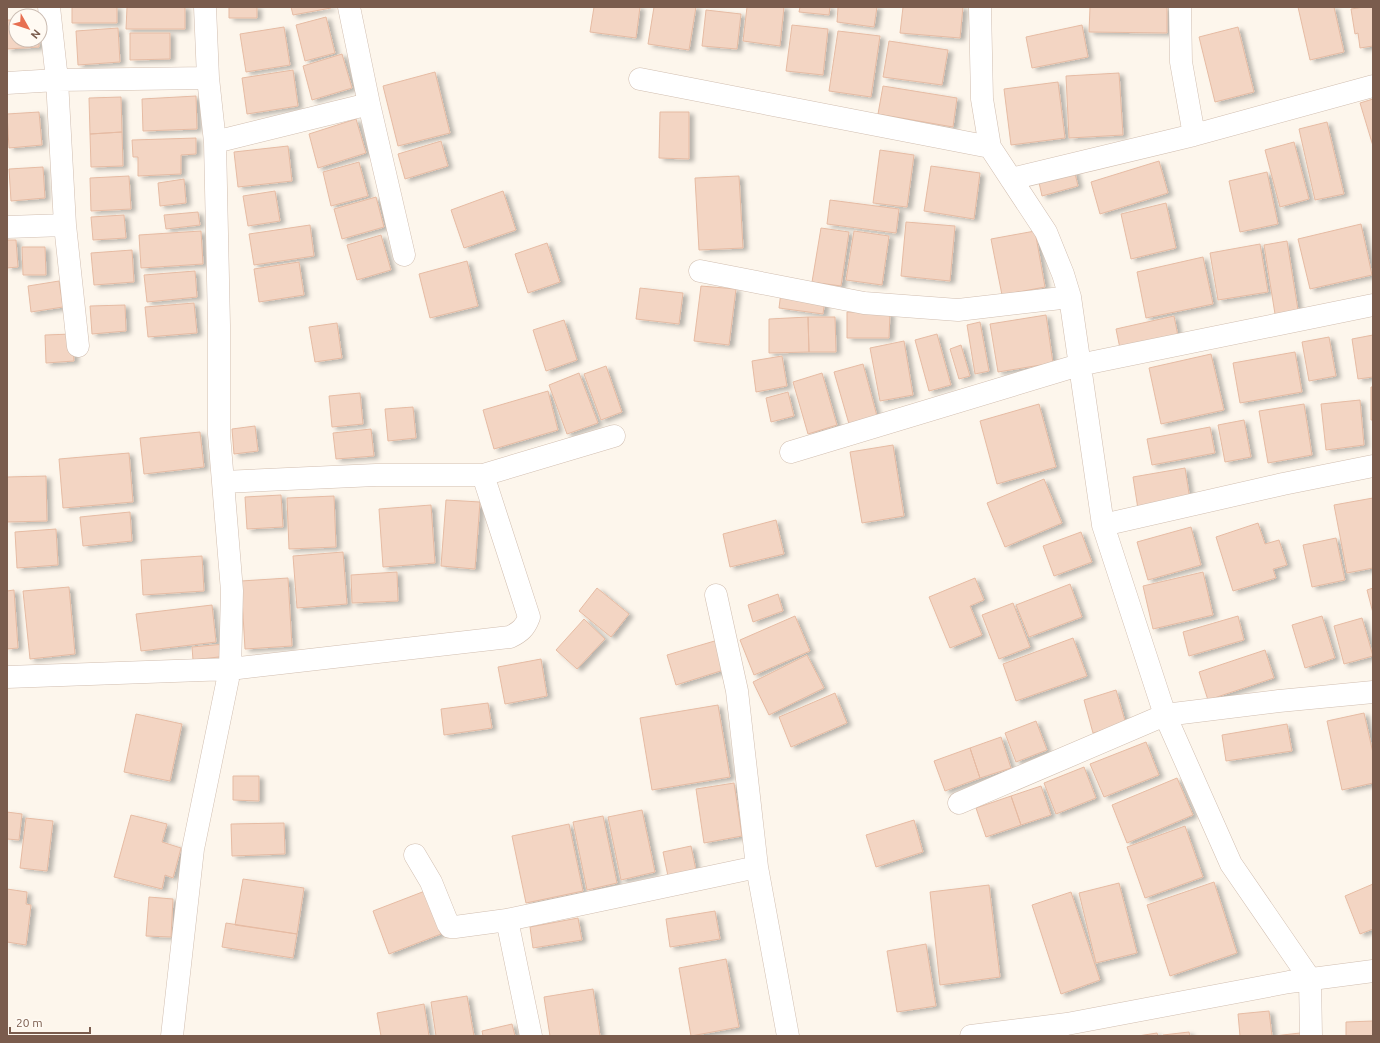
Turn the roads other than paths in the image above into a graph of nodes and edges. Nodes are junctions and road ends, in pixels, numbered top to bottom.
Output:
1 (49, 7) edge
2 (205, 7) edge
3 (349, 7) edge
4 (980, 7) edge
5 (1180, 7) edge
6 (208, 78) junction
7 (640, 79) dead end
8 (57, 80) junction
9 (7, 83) edge
10 (1373, 86) edge
11 (369, 104) junction
12 (1194, 135) junction
13 (215, 142) junction
14 (990, 147) junction
15 (1011, 180) junction
16 (65, 225) junction
17 (7, 227) edge
18 (404, 255) dead end
19 (700, 272) dead end
20 (1070, 298) junction
21 (1373, 305) edge
22 (78, 346) dead end
23 (1079, 365) junction
24 (614, 436) dead end
25 (791, 452) dead end
26 (1373, 466) edge
27 (483, 475) junction
28 (223, 482) junction
29 (1103, 525) junction
30 (716, 595) dead end
31 (230, 670) junction
32 (7, 677) edge
33 (1373, 692) edge
34 (1165, 715) junction
35 (959, 803) dead end
36 (416, 854) dead end
37 (757, 867) junction
38 (507, 920) junction
39 (1373, 971) edge
40 (1310, 979) junction
41 (1068, 1030) edge
42 (172, 1036) edge
43 (531, 1036) edge
44 (788, 1036) edge
45 (971, 1036) edge
46 (1311, 1036) edge

1 - 8 street
2 - 6 street
3 - 11 street
4 - 14 street
5 - 12 street
6 - 8 street
6 - 13 street
7 - 14 street
8 - 9 street
8 - 16 street
10 - 12 street
11 - 13 street
11 - 18 street
12 - 15 street
13 - 28 street
14 - 15 street
15 - 20 street
16 - 17 street
16 - 22 street
19 - 20 street
20 - 23 street
21 - 23 street
23 - 25 street
23 - 29 street
24 - 27 street
26 - 29 street
27 - 28 street
27 - 31 street
28 - 31 street
29 - 34 street
30 - 37 street
31 - 32 street
31 - 42 street
33 - 34 street
34 - 35 street
34 - 40 street
36 - 38 street
37 - 38 street
37 - 44 street
38 - 43 street
39 - 40 street
40 - 41 street
40 - 46 street
41 - 45 street

